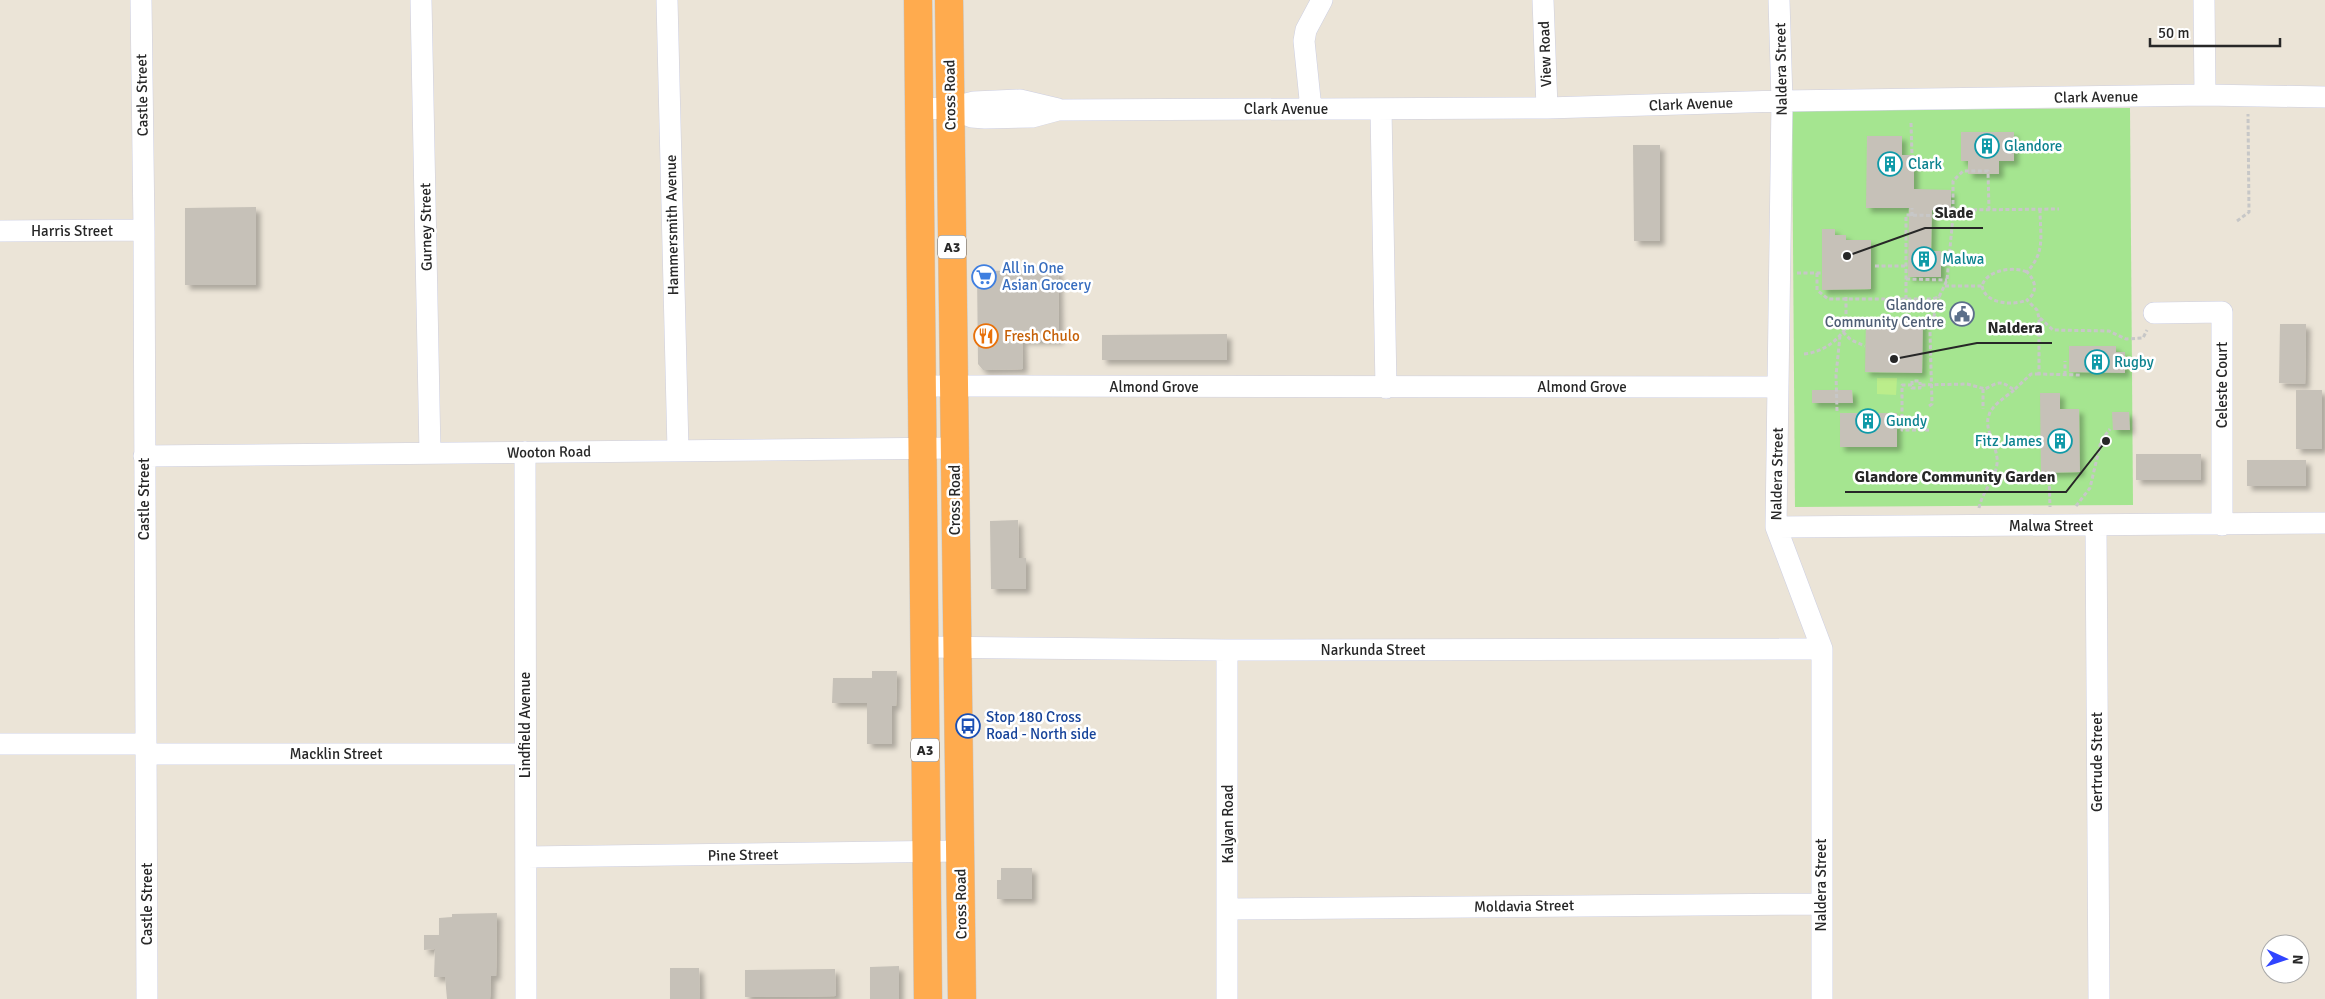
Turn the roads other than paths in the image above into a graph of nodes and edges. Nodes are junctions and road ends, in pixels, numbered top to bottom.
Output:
1 (141, 0) edge
2 (421, 0) edge
3 (667, 0) edge
4 (918, 0) edge
5 (949, 0) edge
6 (1322, 0) edge
7 (1544, 0) edge
8 (1779, 0) edge
9 (2204, 0) edge
10 (2206, 96) junction
11 (2325, 97) edge
12 (1782, 101) junction
13 (950, 108) junction
14 (1547, 108) junction
15 (919, 109) junction
16 (1381, 109) junction
17 (1311, 110) junction
18 (144, 230) junction
19 (0, 231) edge
20 (2154, 313) road end
21 (922, 386) junction
22 (955, 386) junction
23 (1778, 387) junction
24 (1386, 388) junction
25 (922, 448) junction
26 (954, 448) junction
27 (678, 450) junction
28 (525, 452) junction
29 (430, 453) junction
30 (144, 456) junction
31 (2325, 523) edge
32 (2222, 525) junction
33 (2096, 526) junction
34 (1776, 528) junction
35 (924, 647) junction
36 (956, 647) junction
37 (1822, 649) junction
38 (1227, 650) junction
39 (0, 744) edge
40 (147, 749) junction
41 (525, 754) junction
42 (960, 851) junction
43 (927, 853) junction
44 (527, 857) junction
45 (1821, 904) junction
46 (1228, 909) junction
47 (148, 999) edge
48 (526, 999) edge
49 (928, 999) edge
50 (962, 999) edge
51 (1227, 999) edge
52 (1822, 999) edge
53 (2099, 999) edge

1 - 18 street, Castle Street
2 - 29 street, Gurney Street
3 - 27 street, Hammersmith Avenue
4 - 15 highway, Cross Road / A3
5 - 13 highway, Cross Road / A3
6 - 17 street
7 - 14 street, View Road
8 - 12 street, Naldera Street
9 - 10 street
10 - 11 street, Clark Avenue
10 - 12 street, Clark Avenue
12 - 14 street, Clark Avenue
12 - 23 street, Naldera Street
13 - 15 street, Clark Avenue
13 - 17 street, Clark Avenue
13 - 22 highway, Cross Road / A3
14 - 16 street, Clark Avenue
15 - 21 highway, Cross Road / A3
16 - 17 street, Clark Avenue
16 - 24 street
18 - 19 street, Harris Street
18 - 30 street, Castle Street
20 - 32 street, Celeste Court
21 - 22 street, Almond Grove
21 - 25 highway, Cross Road / A3
22 - 24 street, Almond Grove
22 - 26 highway, Cross Road / A3
23 - 24 street, Almond Grove
23 - 34 street, Naldera Street
25 - 26 street, Wooton Road
25 - 27 street, Wooton Road
25 - 35 highway, Cross Road / A3
26 - 36 highway, Cross Road / A3
27 - 28 street, Wooton Road
28 - 29 street, Wooton Road
28 - 41 street, Lindfield Avenue
29 - 30 street, Wooton Road
30 - 40 street, Castle Street
31 - 32 street, Malwa Street
32 - 33 street, Malwa Street
33 - 34 street, Malwa Street
33 - 53 street, Gertrude Street
34 - 37 street, Naldera Street
35 - 36 street, Narkunda Street
35 - 43 highway, Cross Road / A3
36 - 38 street, Narkunda Street
36 - 42 highway, Cross Road / A3
37 - 38 street, Narkunda Street
37 - 45 street, Naldera Street
38 - 46 street, Kalyan Road
39 - 40 street, Macklin Street
40 - 41 street, Macklin Street
40 - 47 street, Castle Street
41 - 44 street, Lindfield Avenue
42 - 43 street, Pine Street
42 - 50 highway, Cross Road / A3
43 - 44 street, Pine Street
43 - 49 highway, Cross Road / A3
44 - 48 street, Lindfield Avenue
45 - 46 street, Moldavia Street
45 - 52 street, Naldera Street
46 - 51 street, Kalyan Road

